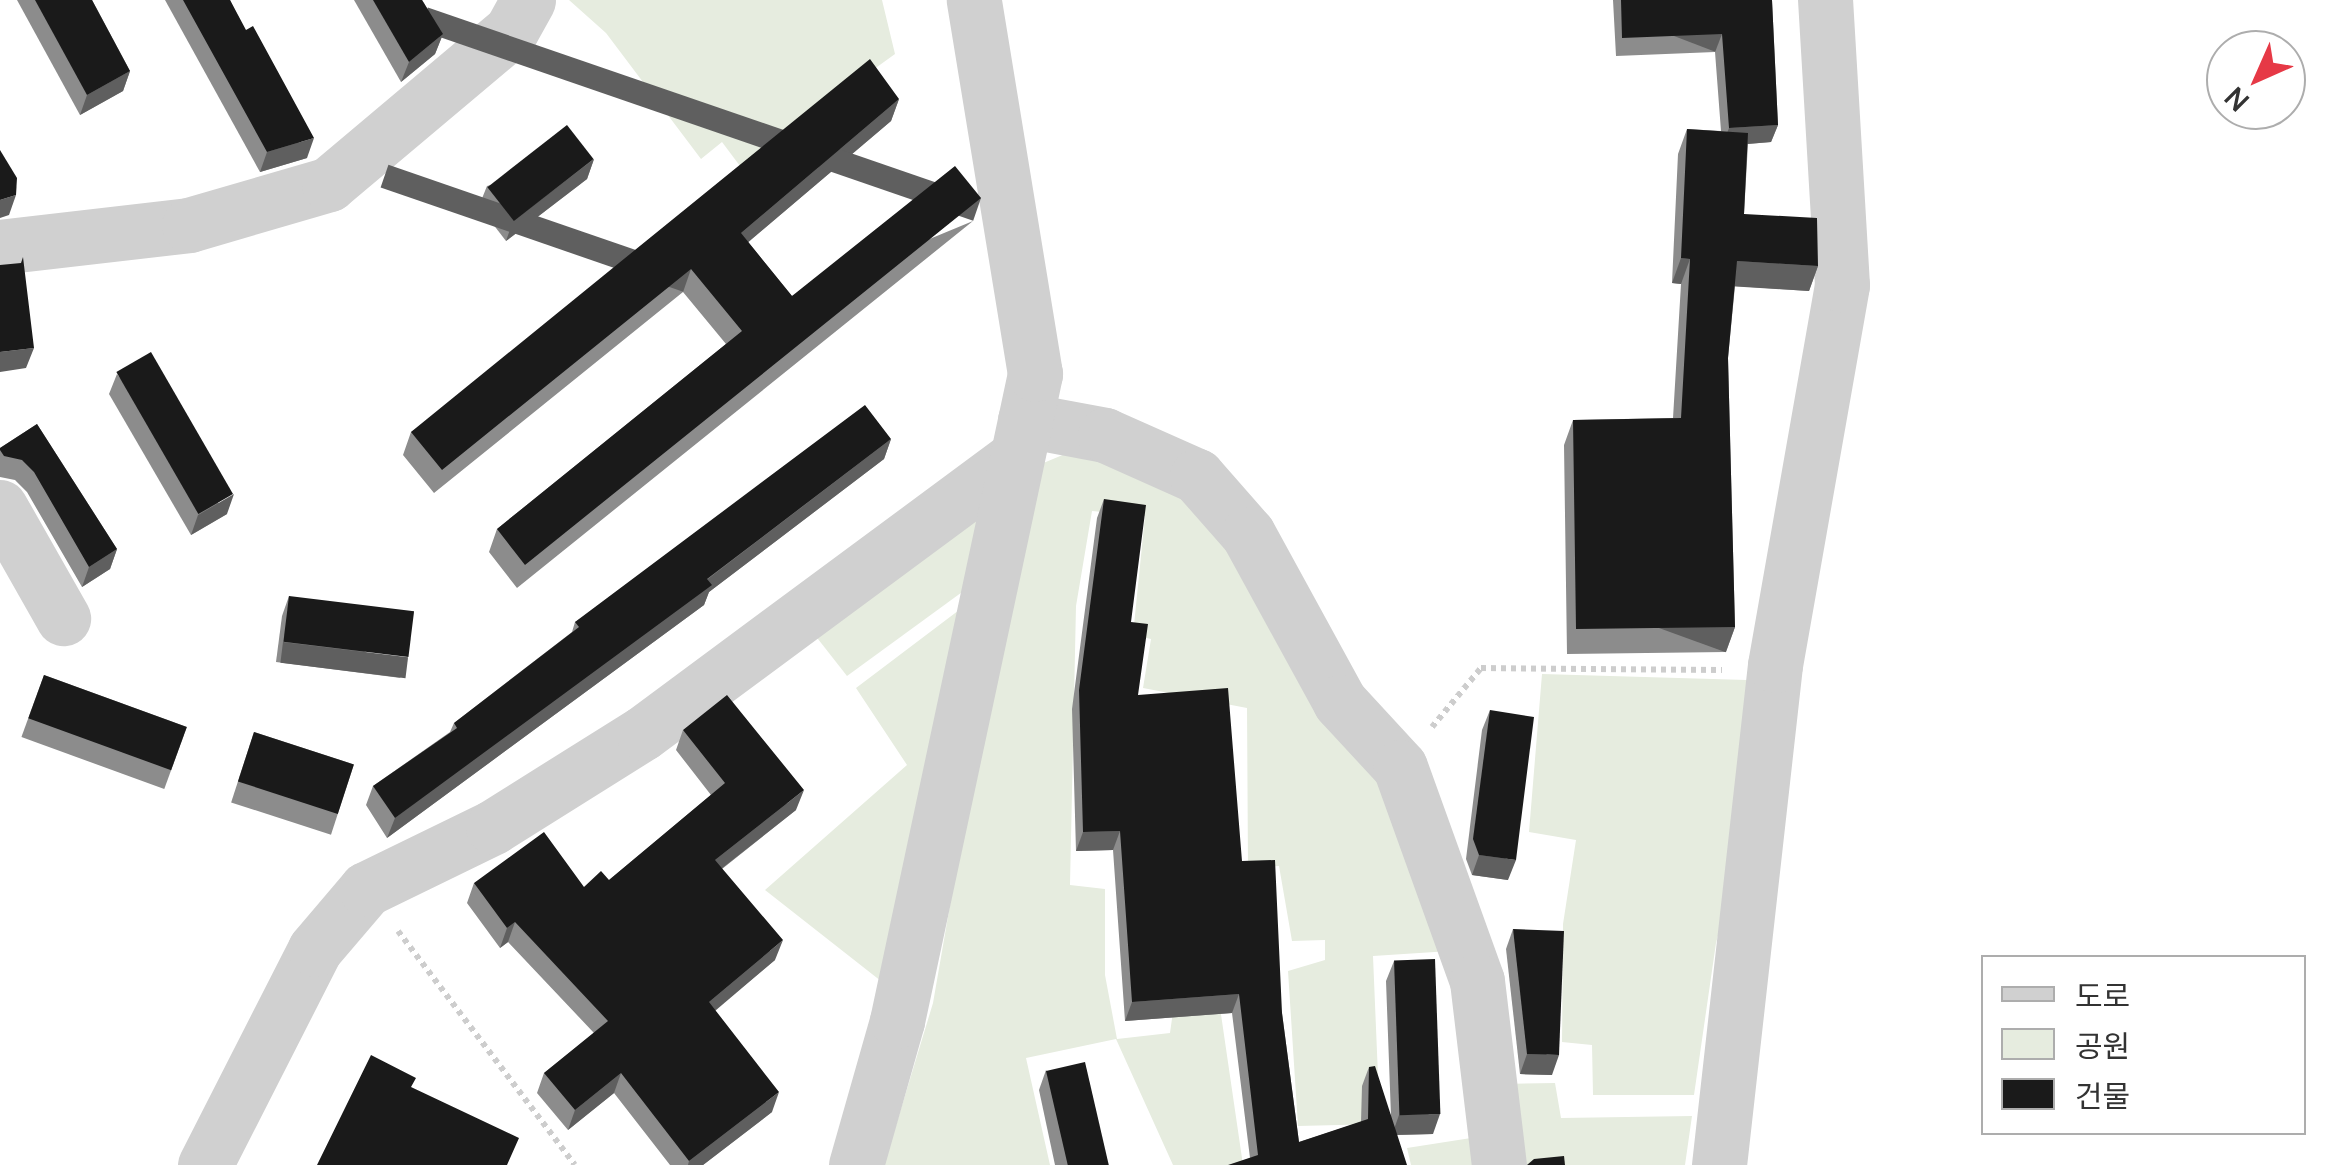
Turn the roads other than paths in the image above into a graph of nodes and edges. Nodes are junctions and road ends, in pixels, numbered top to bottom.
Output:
1 (528, 0) edge
2 (974, 0) edge
3 (1825, 0) edge
4 (0, 247) edge
5 (1021, 438) junction
6 (0, 507) edge
7 (63, 618) dead end
8 (205, 1165) edge
9 (856, 1165) edge
10 (1500, 1165) edge
11 (1719, 1165) edge

1 - 4 street
2 - 5 street
3 - 11 street
5 - 8 street
5 - 9 street
5 - 10 street
6 - 7 street

